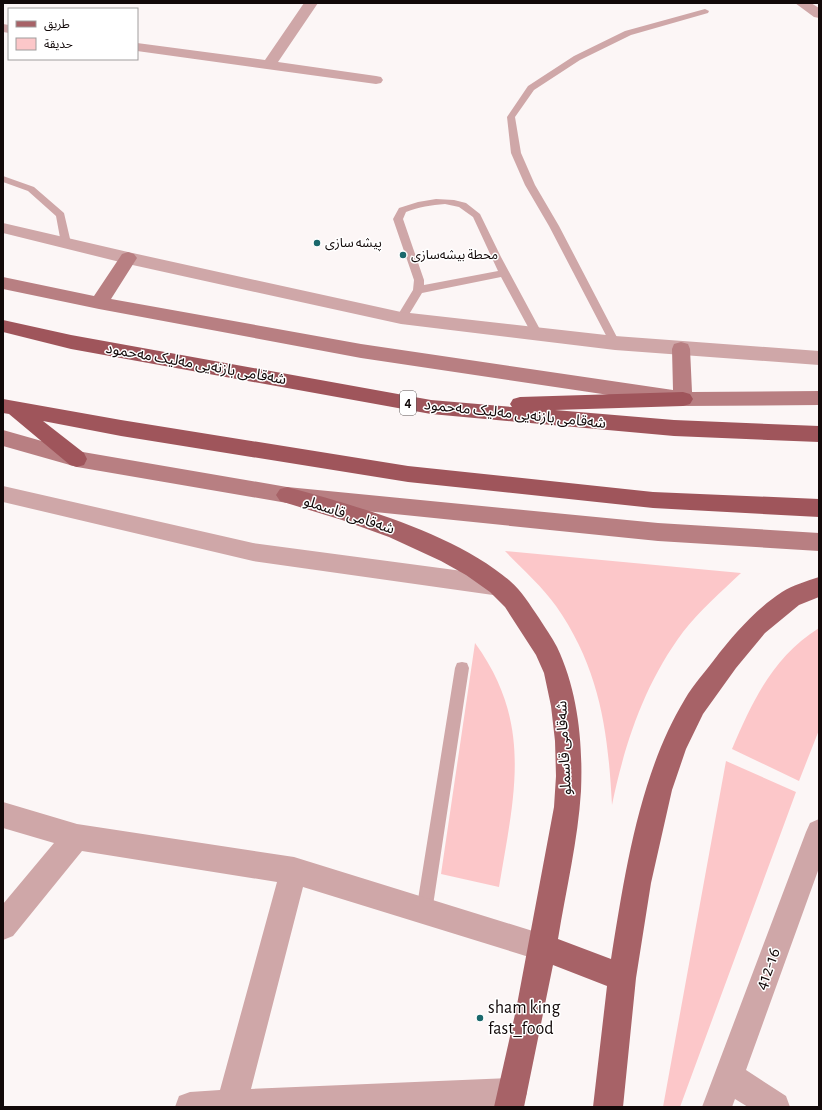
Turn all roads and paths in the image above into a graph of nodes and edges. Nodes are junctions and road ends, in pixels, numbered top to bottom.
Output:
1 (311, 3) edge
2 (802, 3) edge
3 (705, 11) dead end
4 (819, 14) edge
5 (138, 47) edge
6 (269, 65) junction
7 (376, 80) dead end
8 (3, 179) edge
9 (3, 228) edge
10 (66, 243) junction
11 (128, 258) junction
12 (505, 273) junction
13 (3, 283) edge
14 (418, 290) junction
15 (99, 303) junction
16 (401, 318) junction
17 (3, 326) edge
18 (538, 335) junction
19 (615, 343) junction
20 (681, 349) junction
21 (819, 358) edge
22 (819, 398) edge
23 (683, 399) junction
24 (8, 407) edge
25 (431, 407) junction
26 (819, 434) edge
27 (3, 438) edge
28 (77, 459) junction
29 (3, 494) edge
30 (287, 495) junction
31 (819, 508) edge
32 (819, 542) edge
33 (500, 586) junction
34 (819, 587) edge
35 (462, 668) dead end
36 (3, 815) edge
37 (819, 832) edge
38 (77, 837) junction
39 (294, 871) junction
40 (424, 912) junction
41 (3, 926) edge
42 (542, 947) junction
43 (622, 978) junction
44 (728, 1076) junction
45 (510, 1100) edge
46 (365, 1103) edge
47 (231, 1105) junction
48 (190, 1107) edge
49 (608, 1107) edge
50 (717, 1107) edge
51 (775, 1107) edge

1 - 6 street
2 - 4 street
3 - 19 lane
5 - 6 street
6 - 7 street
8 - 10 lane
9 - 10 street
10 - 11 street
11 - 15 main road
11 - 16 street
12 - 14 lane
12 - 14 lane
12 - 18 lane
13 - 15 main road
14 - 16 lane
15 - 23 main road
16 - 18 street
17 - 25 highway, شەقامی بازنەیی مەلیک مەحمود / 4
18 - 19 street
19 - 20 street
20 - 21 street
20 - 23 main road
22 - 23 main road
23 - 25 highway
24 - 28 highway
24 - 31 highway
25 - 26 highway, شەقامی بازنەیی مەلیک مەحمود / 4
27 - 28 main road
28 - 30 main road
29 - 33 street
30 - 32 main road
30 - 33 main road, شەقامی قاسملو
33 - 42 main road, شەقامی قاسملو
34 - 43 main road
35 - 40 lane
36 - 38 street
37 - 44 street, 412-16
38 - 39 street
38 - 41 street
39 - 40 street
39 - 47 street
40 - 42 street
42 - 43 main road
42 - 45 main road, شەقامی قاسملو
43 - 49 main road
44 - 50 street, 412-16
44 - 51 street
45 - 46 street
46 - 47 street
47 - 48 street

